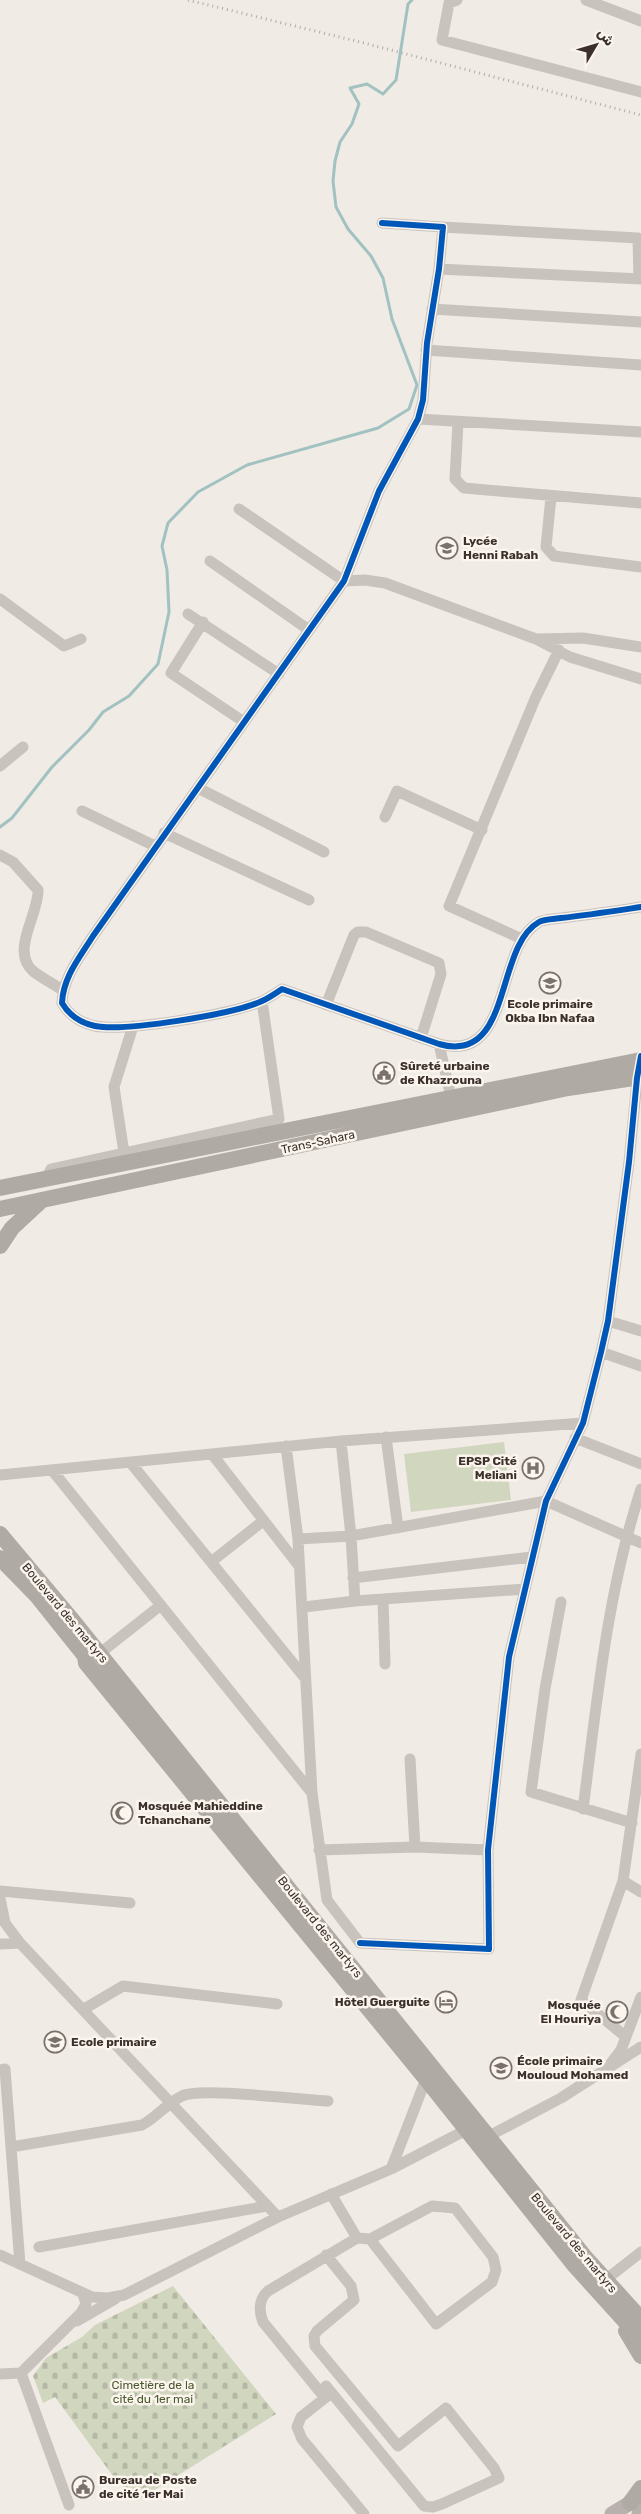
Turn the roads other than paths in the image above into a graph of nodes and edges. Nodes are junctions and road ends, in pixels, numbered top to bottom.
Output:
1 (457, 0) edge
2 (586, 0) edge
3 (641, 21) edge
4 (641, 92) edge
5 (382, 223) dead end
6 (443, 227) junction
7 (439, 269) junction
8 (640, 279) edge
9 (432, 308) junction
10 (641, 322) edge
11 (426, 350) junction
12 (641, 365) edge
13 (418, 419) junction
14 (458, 422) junction
15 (641, 432) edge
16 (551, 497) junction
17 (641, 504) edge
18 (238, 509) dead end
19 (210, 561) dead end
20 (641, 567) edge
21 (344, 582) junction
22 (0, 599) edge
23 (188, 614) dead end
24 (203, 622) junction
25 (309, 630) junction
26 (81, 639) dead end
27 (536, 639) junction
28 (641, 647) edge
29 (558, 650) junction
30 (279, 674) junction
31 (641, 679) edge
32 (244, 722) junction
33 (23, 747) dead end
34 (0, 766) edge
35 (198, 788) junction
36 (82, 811) dead end
37 (385, 817) dead end
38 (482, 830) junction
39 (164, 833) junction
40 (155, 846) junction
41 (324, 852) dead end
42 (0, 855) edge
43 (309, 900) dead end
44 (641, 907) edge
45 (522, 939) junction
46 (62, 990) junction
47 (262, 1001) junction
48 (326, 1005) junction
49 (133, 1026) junction
50 (421, 1038) junction
51 (439, 1044) junction
52 (640, 1059) edge
53 (639, 1078) edge
54 (451, 1097) junction
55 (124, 1153) junction
56 (629, 1162) junction
57 (641, 1167) edge
58 (44, 1178) junction
59 (0, 1182) edge
60 (0, 1188) edge
61 (42, 1201) junction
62 (0, 1209) edge
63 (0, 1246) edge
64 (608, 1321) junction
65 (641, 1331) edge
66 (602, 1352) junction
67 (641, 1366) edge
68 (582, 1422) junction
69 (386, 1437) junction
70 (575, 1438) junction
71 (341, 1441) junction
72 (286, 1446) junction
73 (212, 1454) junction
74 (130, 1462) junction
75 (641, 1464) edge
76 (52, 1470) junction
77 (0, 1475) edge
78 (641, 1489) edge
79 (546, 1501) junction
80 (264, 1520) junction
81 (398, 1528) junction
82 (0, 1534) edge
83 (351, 1536) junction
84 (626, 1536) junction
85 (298, 1539) junction
86 (641, 1543) edge
87 (532, 1557) junction
88 (3, 1562) edge
89 (211, 1562) junction
90 (300, 1566) junction
91 (354, 1578) junction
92 (525, 1589) junction
93 (383, 1599) junction
94 (355, 1601) junction
95 (561, 1602) dead end
96 (160, 1605) junction
97 (304, 1607) junction
98 (99, 1654) junction
99 (385, 1664) dead end
100 (305, 1678) junction
101 (641, 1754) edge
102 (410, 1759) dead end
103 (312, 1794) junction
104 (583, 1809) junction
105 (632, 1823) junction
106 (414, 1847) junction
107 (319, 1850) junction
108 (488, 1850) junction
109 (623, 1881) junction
110 (0, 1891) edge
111 (641, 1892) edge
112 (0, 1898) edge
113 (130, 1904) dead end
114 (20, 1943) junction
115 (360, 1943) junction
116 (0, 1944) edge
117 (344, 1968) junction
118 (641, 1997) edge
119 (277, 2004) dead end
120 (84, 2009) junction
121 (626, 2037) junction
122 (641, 2047) edge
123 (607, 2068) junction
124 (0, 2070) edge
125 (426, 2079) junction
126 (171, 2102) junction
127 (328, 2102) dead end
128 (466, 2130) junction
129 (487, 2137) junction
130 (11, 2147) junction
131 (392, 2169) junction
132 (331, 2194) junction
133 (267, 2206) junction
134 (278, 2217) junction
135 (357, 2238) junction
136 (370, 2239) junction
137 (39, 2247) dead end
138 (641, 2252) edge
139 (0, 2255) edge
140 (326, 2255) junction
141 (20, 2264) junction
142 (604, 2281) junction
143 (83, 2294) junction
144 (124, 2295) junction
145 (617, 2313) junction
146 (641, 2319) edge
147 (69, 2327) junction
148 (641, 2339) edge
149 (641, 2356) edge
150 (21, 2373) junction
151 (0, 2374) edge
152 (339, 2375) junction
153 (326, 2392) junction
154 (641, 2488) edge
155 (69, 2505) dead end
156 (638, 2507) edge
157 (364, 2514) edge
158 (612, 2514) edge

1 - 4 street
2 - 3 street
5 - 6 street
6 - 7 street
6 - 8 street
7 - 8 street
7 - 9 street
9 - 10 street
9 - 11 street
11 - 12 street
11 - 13 street
13 - 14 street
13 - 21 street
14 - 15 street
14 - 16 street
16 - 17 street
16 - 20 street
18 - 21 street
19 - 25 street
21 - 25 street
21 - 27 street
22 - 26 street
23 - 24 street
24 - 30 street
24 - 32 street
25 - 30 street
27 - 28 street
27 - 29 street
29 - 31 street
29 - 38 street
30 - 32 street
32 - 35 street
33 - 34 street
35 - 39 street
35 - 41 street
36 - 40 street
37 - 38 street
38 - 45 street
39 - 40 street
39 - 43 street
40 - 46 street
42 - 46 street
44 - 45 street
45 - 51 street
46 - 49 street
47 - 48 street
47 - 49 street
47 - 55 street
48 - 50 street
48 - 50 street
49 - 55 street
50 - 51 street
51 - 54 street
52 - 53 street
52 - 54 highway
53 - 56 street
53 - 61 highway, Trans-Sahara
54 - 58 highway
55 - 58 street
56 - 57 street
56 - 64 street
58 - 59 highway
58 - 60 highway
61 - 62 highway, Trans-Sahara
61 - 63 highway
64 - 65 street
64 - 66 street
66 - 67 street
66 - 68 street
68 - 69 street
68 - 70 street
69 - 71 street
69 - 81 street
70 - 75 street
70 - 79 street
71 - 72 street
71 - 83 street
72 - 73 street
72 - 85 street
73 - 74 street
73 - 80 street
74 - 76 street
74 - 89 street
76 - 77 street
76 - 96 street
78 - 84 street
79 - 81 street
79 - 84 street
79 - 87 street
80 - 89 street
80 - 90 street
81 - 83 street
82 - 98 highway, Boulevard des martyrs
83 - 85 street
83 - 91 street
84 - 86 street
84 - 104 street
85 - 90 street
87 - 91 street
87 - 92 street
88 - 117 highway, Boulevard des martyrs
89 - 100 street
90 - 97 street
91 - 94 street
92 - 93 street
92 - 108 street
93 - 94 street
93 - 99 street
94 - 97 street
95 - 104 street
96 - 98 street
96 - 103 street
97 - 100 street
98 - 117 highway, Boulevard des martyrs
100 - 103 street
101 - 105 street
102 - 106 street
103 - 107 street
104 - 105 street
105 - 109 street
106 - 107 street
106 - 108 street
107 - 115 street
108 - 115 street
109 - 111 street
109 - 121 street
110 - 113 street
112 - 114 street
114 - 116 street
114 - 120 street
115 - 117 street
117 - 125 highway, Boulevard des martyrs
117 - 129 highway, Boulevard des martyrs
118 - 121 street
119 - 120 street
120 - 126 street
121 - 123 street
122 - 123 street
123 - 129 street
124 - 130 street
125 - 128 highway, Boulevard des martyrs
125 - 131 street
126 - 127 street
126 - 130 street
126 - 133 street
128 - 131 street
128 - 145 highway, Boulevard des martyrs
129 - 142 highway, Boulevard des martyrs
130 - 141 street
131 - 132 street
132 - 134 street
132 - 135 street
133 - 134 street
133 - 137 street
134 - 144 street
135 - 136 street
135 - 140 street
136 - 136 street
138 - 142 street
139 - 141 street
140 - 152 street
140 - 153 street
141 - 143 street
142 - 146 highway, Boulevard des martyrs
143 - 144 street
143 - 147 street
144 - 147 street
145 - 148 highway, Boulevard des martyrs
145 - 149 highway
147 - 150 street
150 - 151 street
150 - 155 street
152 - 153 street
152 - 153 street
153 - 157 street
154 - 156 highway
156 - 158 main road

